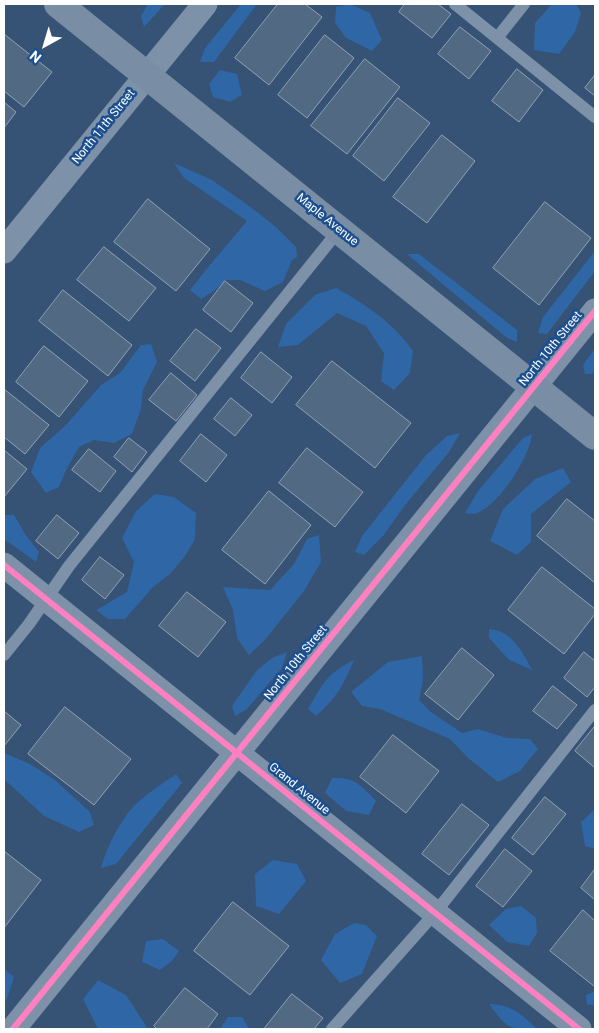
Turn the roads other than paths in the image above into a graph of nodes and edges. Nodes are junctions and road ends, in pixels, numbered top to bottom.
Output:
1 (58, 4) edge
2 (205, 4) edge
3 (455, 4) edge
4 (524, 4) edge
5 (497, 38) junction
6 (147, 75) junction
7 (595, 117) edge
8 (339, 230) junction
9 (4, 251) edge
10 (595, 311) edge
11 (534, 387) junction
12 (595, 436) edge
13 (4, 566) edge
14 (46, 600) junction
15 (4, 655) edge
16 (595, 710) edge
17 (237, 753) junction
18 (435, 913) junction
19 (13, 1029) edge
20 (332, 1029) edge
21 (579, 1029) edge

1 - 6 main road, Maple Avenue
2 - 6 street, North 11th Street
3 - 5 lane
4 - 5 lane
5 - 7 lane
6 - 8 main road, Maple Avenue
6 - 9 street, North 11th Street
8 - 11 main road, Maple Avenue
8 - 14 lane
10 - 11 street, North 10th Street
11 - 12 main road, Maple Avenue
11 - 17 street, North 10th Street
13 - 14 street, Grand Avenue
14 - 15 lane
14 - 17 street, Grand Avenue
16 - 18 lane
17 - 18 street, Grand Avenue
17 - 19 street, North 10th Street
18 - 20 lane
18 - 21 street, Grand Avenue

